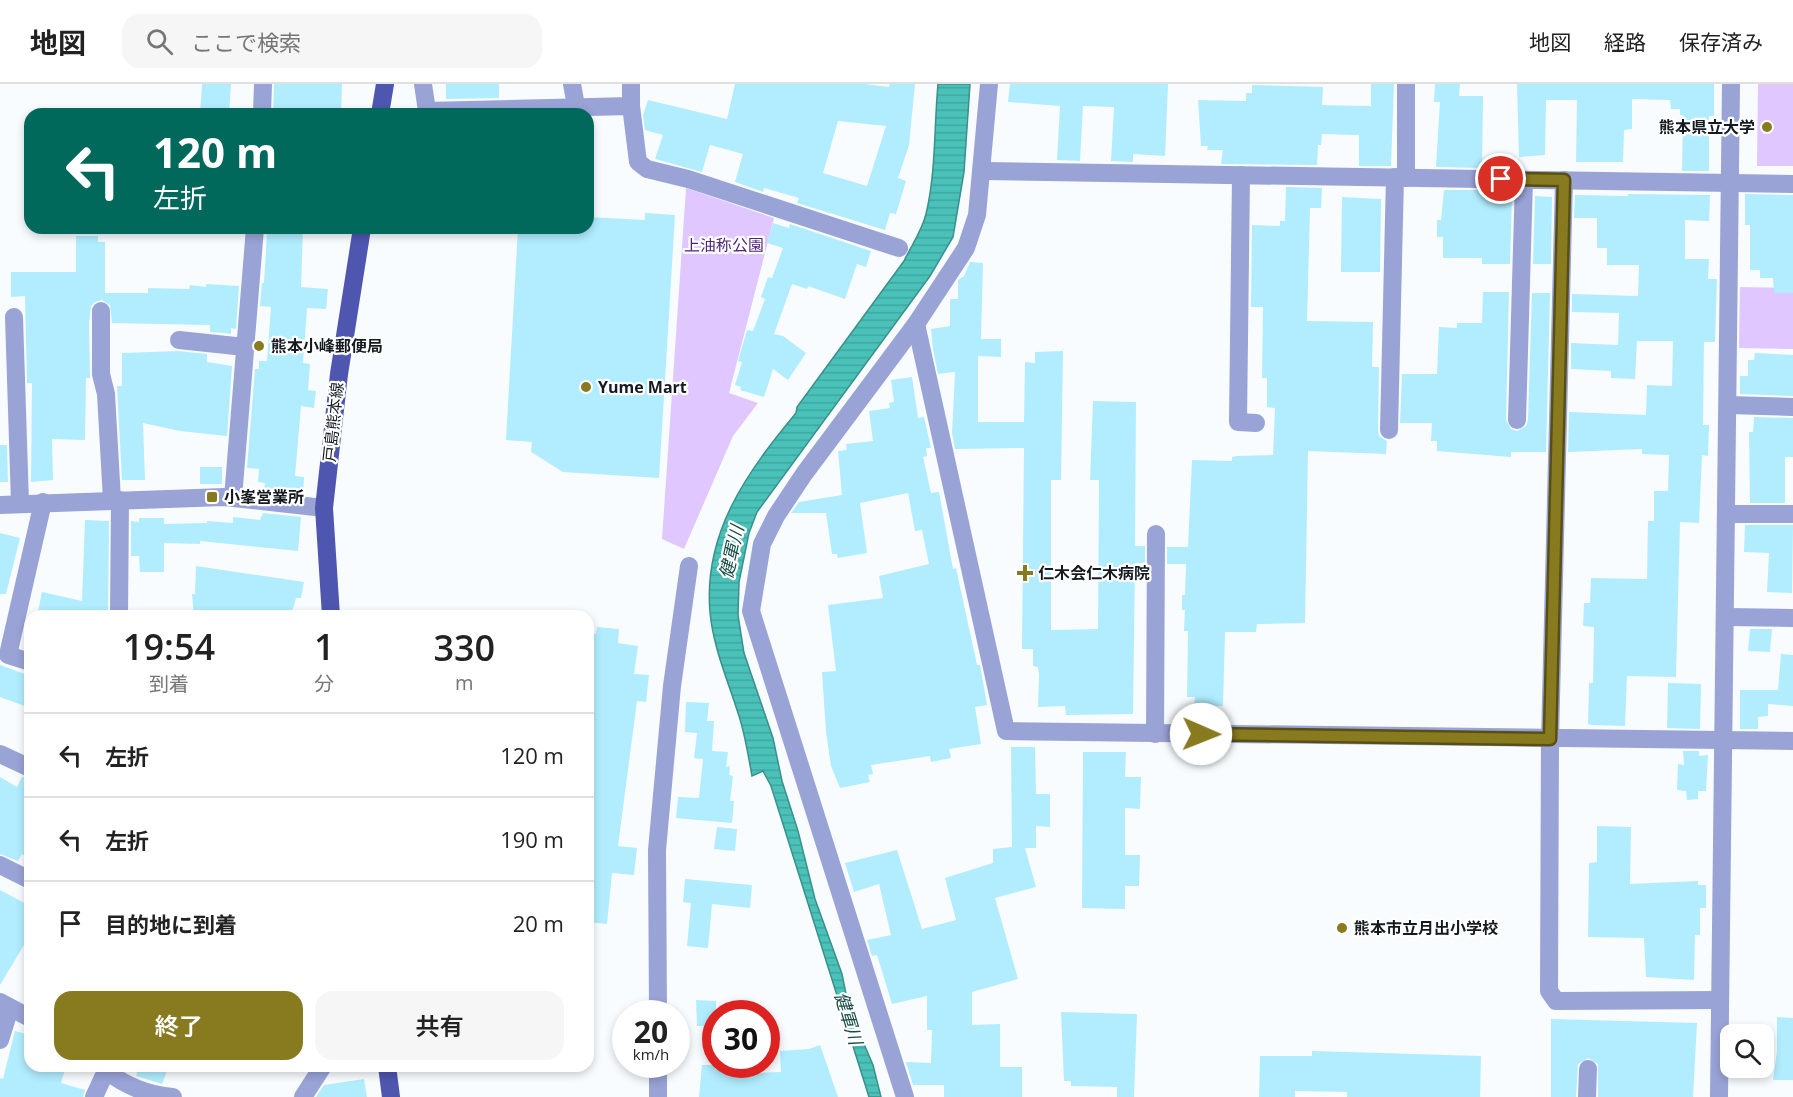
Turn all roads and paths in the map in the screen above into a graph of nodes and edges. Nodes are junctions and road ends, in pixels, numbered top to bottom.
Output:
1 (263, 84) edge
2 (385, 84) edge
3 (423, 84) edge
4 (572, 84) edge
5 (631, 84) edge
6 (989, 84) edge
7 (1406, 84) edge
8 (1731, 84) edge
9 (576, 106) junction
10 (631, 106) junction
11 (262, 108) edge
12 (381, 108) edge
13 (427, 108) edge
14 (516, 108) edge
15 (983, 171) junction
16 (1241, 175) junction
17 (1400, 178) junction
18 (1524, 180) junction
19 (1564, 180) junction
20 (1730, 183) junction
21 (1793, 184) edge
22 (254, 234) edge
23 (361, 234) edge
24 (899, 248) dead end
25 (101, 311) dead end
26 (14, 317) dead end
27 (916, 324) junction
28 (179, 340) dead end
29 (245, 347) junction
30 (1728, 405) junction
31 (1793, 407) edge
32 (1517, 420) dead end
33 (1256, 423) dead end
34 (1389, 430) dead end
35 (233, 498) junction
36 (116, 500) junction
37 (43, 502) junction
38 (20, 503) junction
39 (0, 505) edge
40 (324, 508) junction
41 (1727, 514) junction
42 (1793, 514) edge
43 (1156, 534) dead end
44 (689, 566) dead end
45 (119, 610) edge
46 (331, 610) edge
47 (1727, 617) junction
48 (1793, 618) edge
49 (24, 660) edge
50 (1155, 734) junction
51 (1550, 739) junction
52 (1725, 741) junction
53 (1793, 741) edge
54 (0, 754) edge
55 (24, 765) edge
56 (0, 865) edge
57 (24, 877) edge
58 (658, 1000) edge
59 (1720, 1000) junction
60 (5, 1005) edge
61 (24, 1015) edge
62 (0, 1040) edge
63 (1588, 1069) dead end
64 (105, 1072) edge
65 (110, 1072) edge
66 (319, 1072) edge
67 (388, 1072) edge
68 (658, 1078) edge
69 (94, 1097) edge
70 (173, 1097) edge
71 (304, 1097) edge
72 (391, 1097) edge
73 (658, 1097) edge
74 (905, 1097) edge
75 (1587, 1097) edge
76 (1719, 1097) edge

1 - 11 street
2 - 12 main road
3 - 13 street
4 - 9 street
5 - 10 street
6 - 15 street
7 - 17 street
8 - 20 street
9 - 10 street
9 - 14 street
10 - 24 street
15 - 16 street
15 - 27 street
16 - 17 street
16 - 33 street
17 - 18 street
17 - 34 street
18 - 19 street
18 - 32 street
19 - 20 street
19 - 51 street
20 - 21 street
20 - 30 street
22 - 29 street
23 - 40 main road, 戸島熊本線
25 - 36 street
26 - 38 street
27 - 50 street
27 - 74 street
28 - 29 street
29 - 35 street
30 - 31 street
30 - 41 street
35 - 36 street
35 - 40 street
36 - 37 street
36 - 45 street
37 - 38 street
37 - 49 street
38 - 39 street
40 - 46 main road, 戸島熊本線
41 - 42 street
41 - 47 street
43 - 50 street
44 - 58 street
47 - 48 street
47 - 52 street
50 - 51 street
51 - 52 street
51 - 59 street
52 - 53 street
52 - 59 street
54 - 55 street
56 - 57 street
59 - 76 street
60 - 61 street
60 - 62 street
63 - 75 street
64 - 69 street
65 - 70 street
66 - 71 street
67 - 72 main road
68 - 73 street

